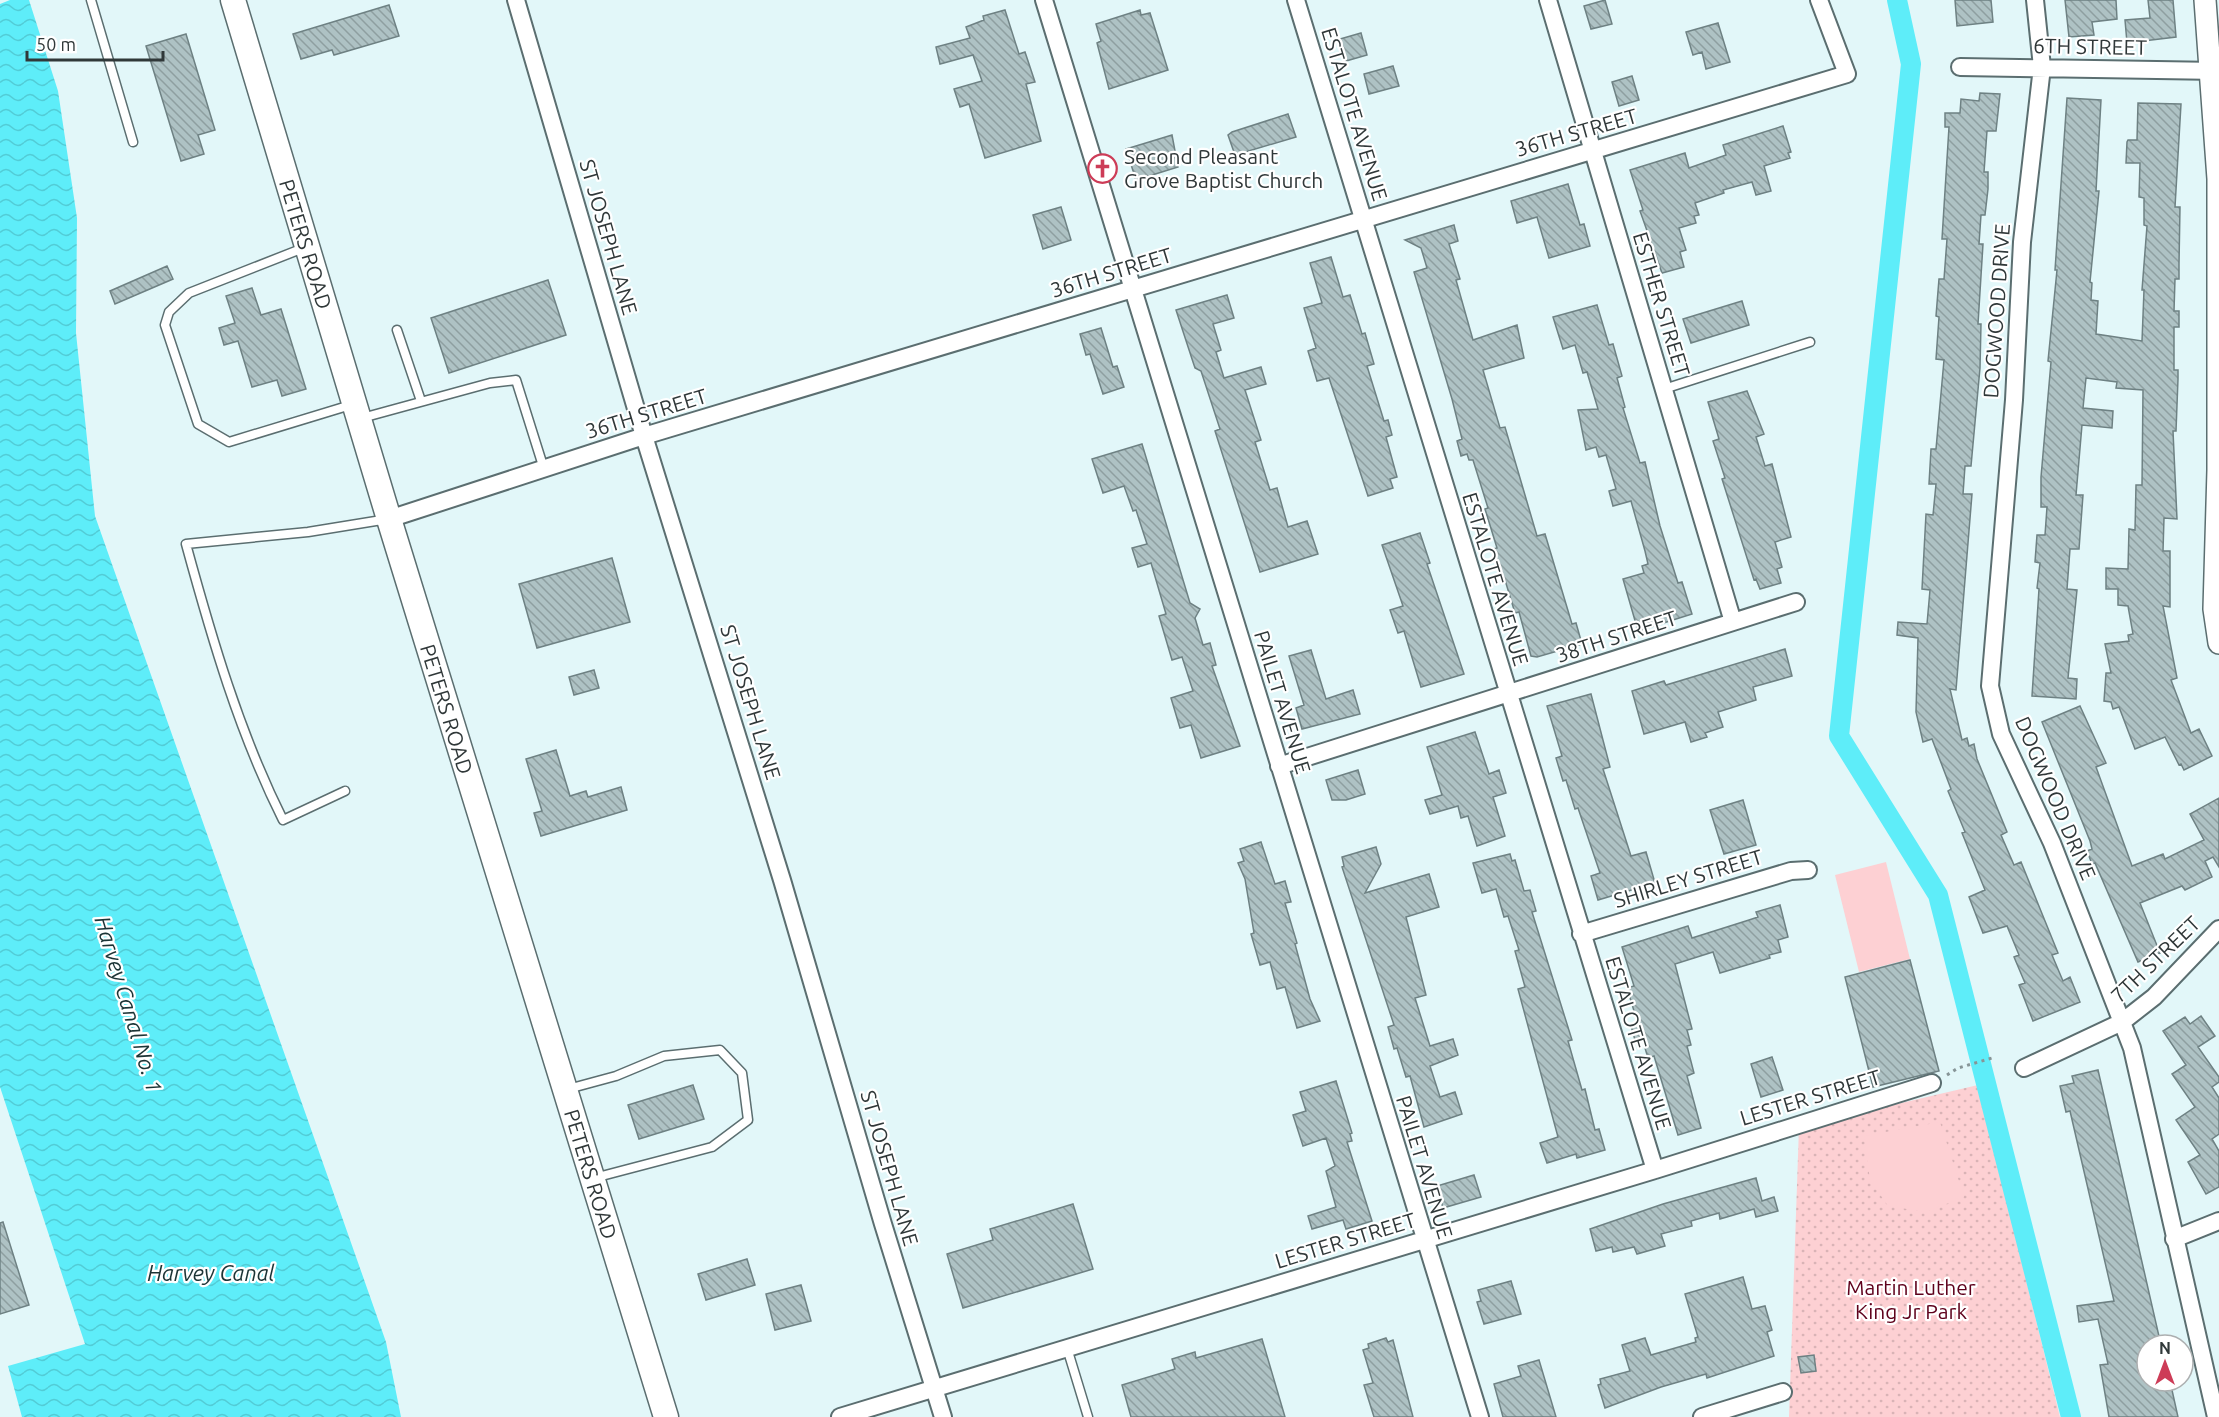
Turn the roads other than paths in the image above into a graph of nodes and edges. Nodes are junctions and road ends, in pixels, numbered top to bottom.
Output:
1 (91, 0) edge
2 (233, 0) edge
3 (516, 0) edge
4 (1044, 0) edge
5 (1296, 0) edge
6 (1548, 0) edge
7 (1819, 0) edge
8 (2035, 0) edge
9 (2205, 0) edge
10 (1959, 67) dead end
11 (2042, 67) junction
12 (2214, 71) edge
13 (132, 142) dead end
14 (1593, 151) junction
15 (1363, 218) junction
16 (307, 246) junction
17 (1133, 290) junction
18 (397, 330) dead end
19 (1810, 342) dead end
20 (1664, 388) junction
21 (421, 402) junction
22 (356, 411) junction
23 (644, 436) junction
24 (544, 469) junction
25 (389, 519) junction
26 (1796, 602) dead end
27 (1733, 622) junction
28 (2219, 643) edge
29 (1508, 696) junction
30 (1279, 766) junction
31 (345, 791) dead end
32 (1808, 870) dead end
33 (2219, 928) edge
34 (1581, 933) junction
35 (2122, 1022) junction
36 (2024, 1068) dead end
37 (1932, 1083) dead end
38 (565, 1090) junction
39 (1655, 1170) junction
40 (592, 1178) junction
41 (2219, 1221) edge
42 (2174, 1239) junction
43 (1424, 1240) junction
44 (1067, 1348) junction
45 (935, 1388) junction
46 (1784, 1392) dead end
47 (666, 1417) edge
48 (840, 1417) edge
49 (943, 1417) edge
50 (1088, 1417) edge
51 (1480, 1417) edge
52 (1702, 1417) edge
53 (2216, 1417) edge

1 - 13 lane
2 - 16 main road, PETERS ROAD
3 - 23 street, ST JOSEPH LANE
4 - 17 street, PAILET AVENUE
5 - 15 street, ESTALOTE AVENUE
6 - 14 street, ESTHER STREET
7 - 14 street, 36TH STREET
8 - 11 street, DOGWOOD DRIVE
9 - 12 street
10 - 11 street, 6TH STREET
11 - 12 street, 6TH STREET
11 - 35 street, DOGWOOD DRIVE
12 - 28 street
14 - 15 street, 36TH STREET
14 - 20 street, ESTHER STREET
15 - 17 street, 36TH STREET
15 - 29 street, ESTALOTE AVENUE
16 - 22 main road, PETERS ROAD
16 - 22 lane
17 - 23 street, 36TH STREET
17 - 30 street, PAILET AVENUE
18 - 21 lane
19 - 20 lane
20 - 27 street, ESTHER STREET
21 - 22 lane
21 - 24 lane
22 - 25 main road, PETERS ROAD
23 - 24 street, 36TH STREET
23 - 45 street, ST JOSEPH LANE
24 - 25 street, 36TH STREET
25 - 31 lane
25 - 38 main road, PETERS ROAD
26 - 27 street, 38TH STREET
27 - 29 street, 38TH STREET
29 - 30 street, 38TH STREET
29 - 34 street, ESTALOTE AVENUE
30 - 43 street, PAILET AVENUE
32 - 34 street, SHIRLEY STREET
33 - 35 street, 7TH STREET
34 - 39 street, ESTALOTE AVENUE
35 - 36 street, 7TH STREET
35 - 42 street, DOGWOOD DRIVE
37 - 39 street, LESTER STREET
38 - 40 main road, PETERS ROAD
38 - 40 lane
39 - 43 street, LESTER STREET
40 - 47 main road, PETERS ROAD
41 - 42 street
42 - 53 street, DOGWOOD DRIVE
43 - 44 street, LESTER STREET
43 - 51 street, PAILET AVENUE
44 - 45 street, LESTER STREET
44 - 50 lane
45 - 48 street, LESTER STREET
45 - 49 street, ST JOSEPH LANE
46 - 52 street

